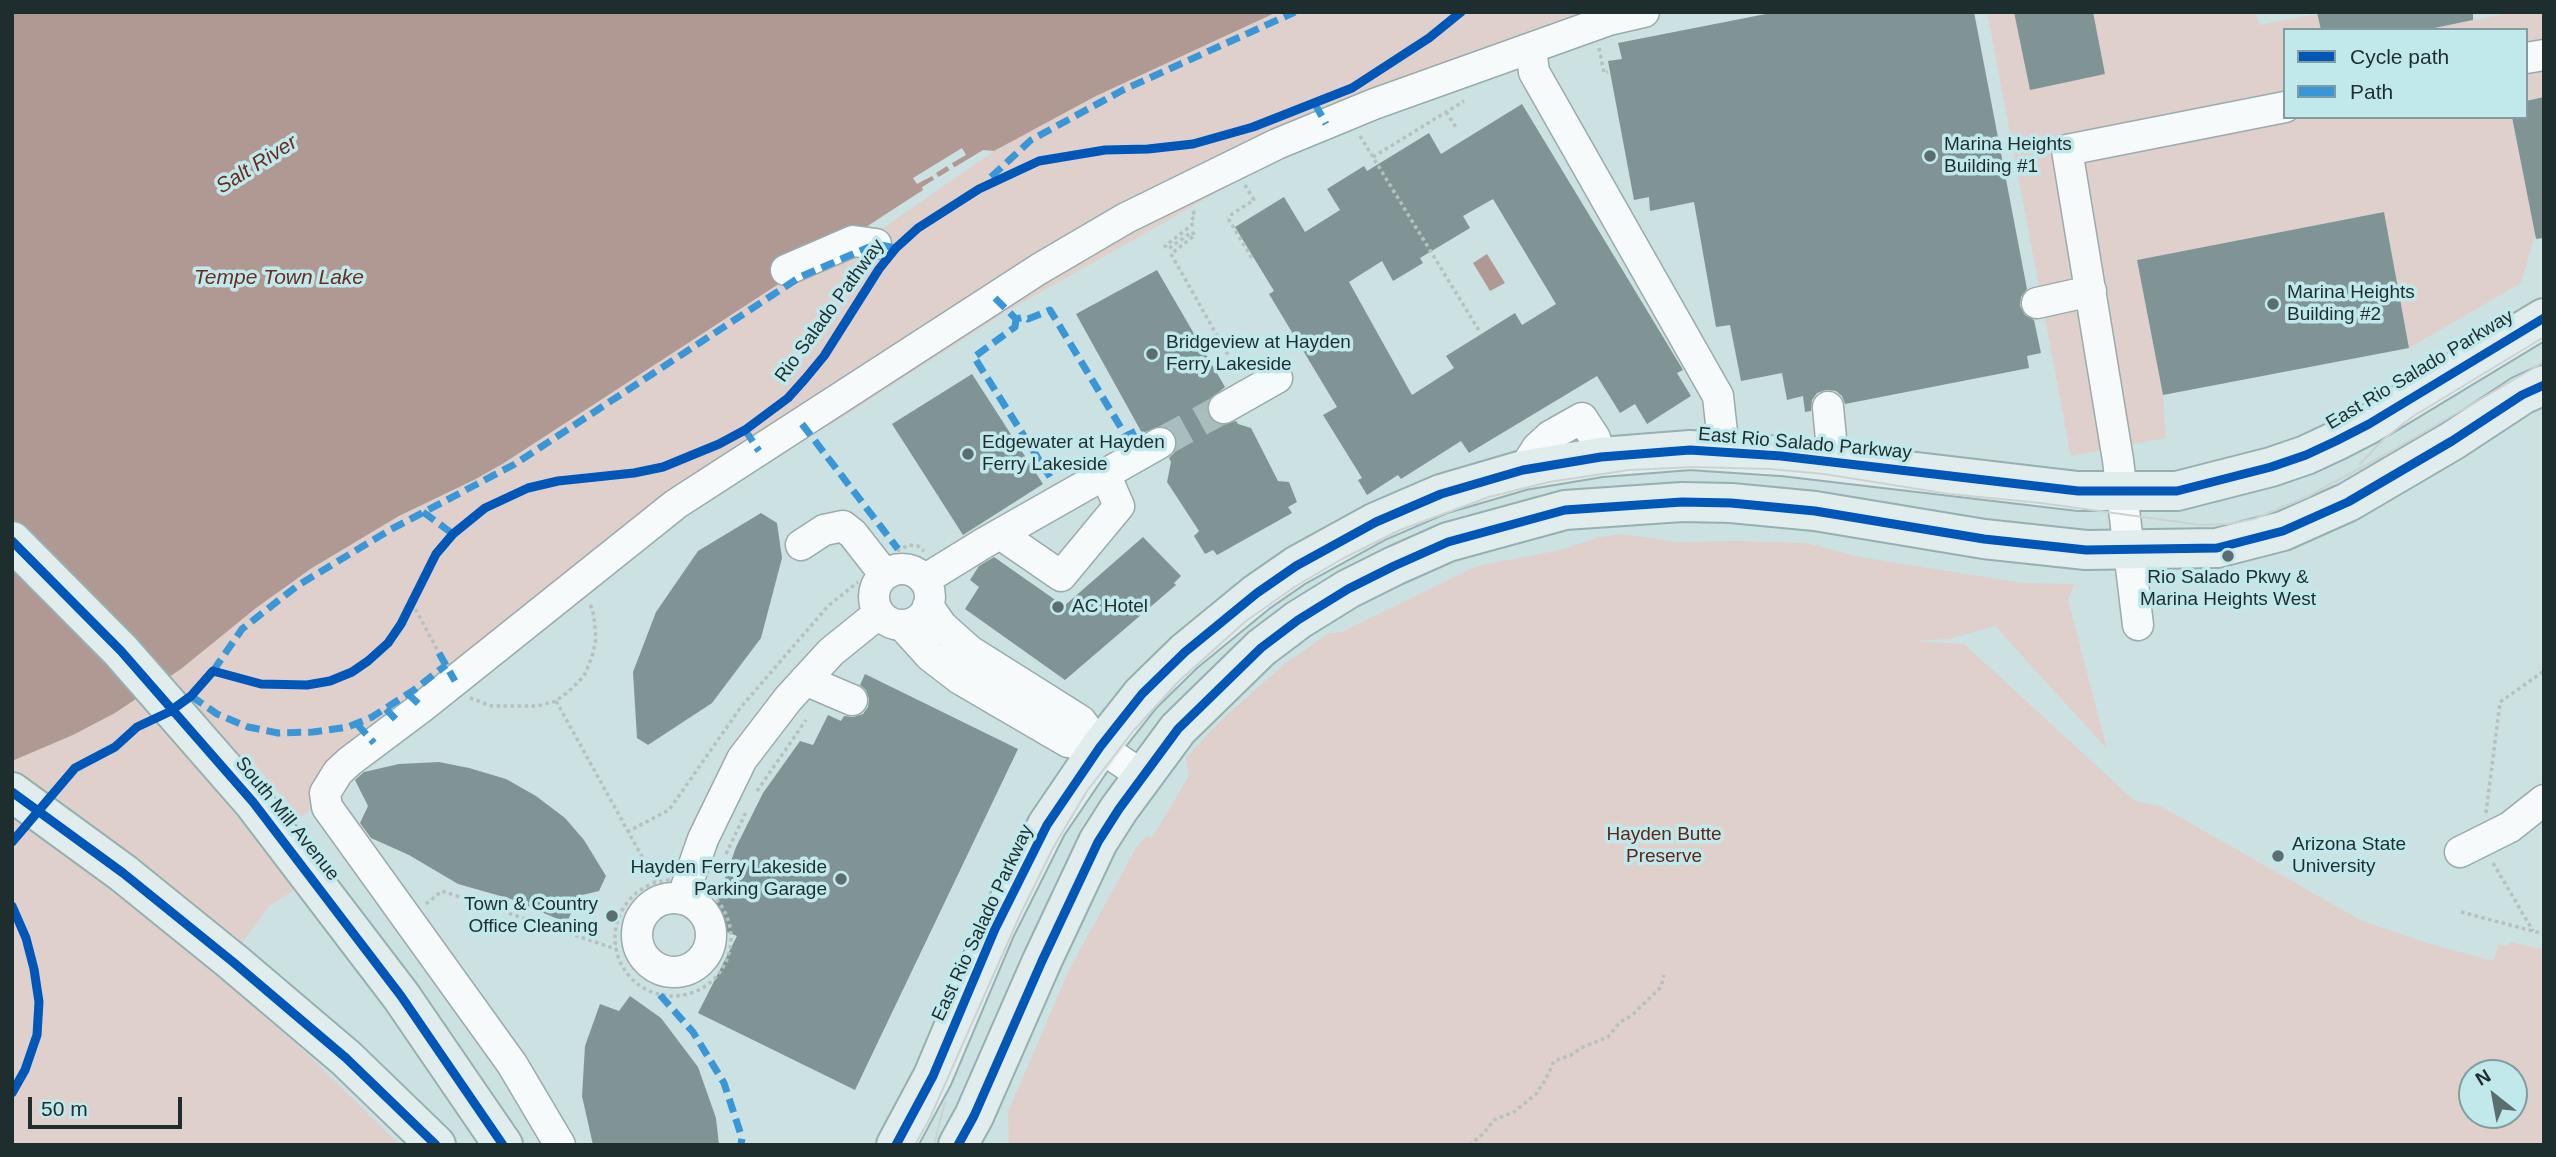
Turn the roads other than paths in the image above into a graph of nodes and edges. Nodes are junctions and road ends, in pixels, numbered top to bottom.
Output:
1 (1644, 12) edge
2 (1531, 49) junction
3 (2283, 107) edge
4 (876, 244) dead end
5 (786, 270) dead end
6 (2091, 291) junction
7 (2037, 303) dead end
8 (2544, 318) edge
9 (1277, 379) dead end
10 (2544, 384) edge
11 (1828, 407) dead end
12 (1224, 408) tunnel mouth
13 (1160, 443) tunnel mouth
14 (1724, 451) junction
15 (1830, 462) junction
16 (1105, 474) junction
17 (2121, 492) junction
18 (1564, 510) junction
19 (1815, 511) junction
20 (1000, 534) junction
21 (12, 541) edge
22 (801, 545) dead end
23 (2129, 548) junction
24 (885, 575) junction
25 (926, 593) junction
26 (891, 620) junction
27 (2138, 625) dead end
28 (1100, 747) junction
29 (1143, 776) junction
30 (12, 792) edge
31 (2544, 800) edge
32 (2472, 846) road end
33 (698, 890) junction
34 (436, 1145) edge
35 (503, 1145) edge
36 (560, 1145) edge
37 (896, 1145) edge
38 (958, 1145) edge

1 - 2 lane
2 - 14 lane
2 - 36 lane
3 - 6 lane
4 - 5 lane
6 - 7 lane
6 - 17 lane
8 - 17 main road, East Rio Salado Parkway
9 - 12 lane
10 - 23 main road
11 - 15 lane
13 - 16 lane
14 - 15 main road, East Rio Salado Parkway
14 - 18 main road
14 - 19 main road
14 - 28 main road, East Rio Salado Parkway
15 - 17 main road, East Rio Salado Parkway
16 - 20 lane
16 - 20 lane
17 - 23 lane
18 - 19 main road
18 - 29 main road
19 - 23 main road
20 - 25 lane
21 - 35 main road, South Mill Avenue
22 - 24 lane
23 - 27 lane
24 - 25 lane
24 - 26 lane
25 - 26 lane
25 - 28 lane
26 - 28 lane
26 - 33 lane
28 - 29 lane
28 - 37 main road, East Rio Salado Parkway
29 - 38 main road
30 - 34 main road
31 - 32 lane
33 - 33 lane

